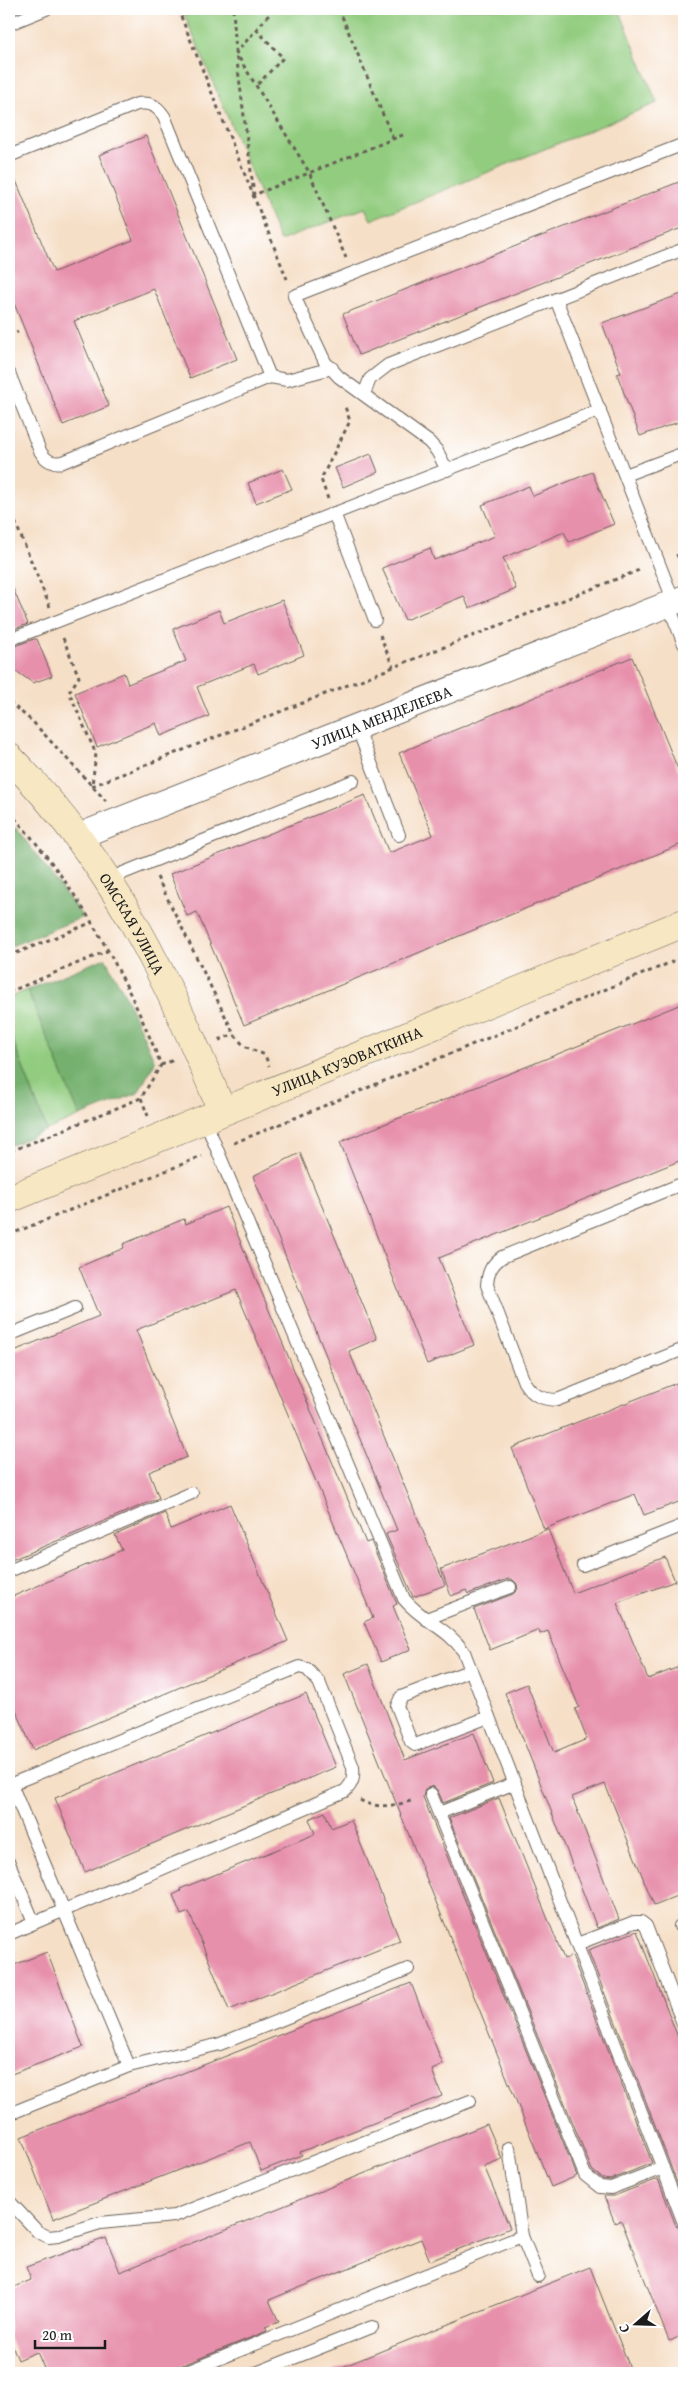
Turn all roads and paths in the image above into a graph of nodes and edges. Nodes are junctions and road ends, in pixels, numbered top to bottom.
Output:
1 (46, 9) edge
2 (178, 9) edge
3 (233, 9) edge
4 (274, 9) edge
5 (339, 9) edge
6 (9, 24) edge
7 (256, 29) junction
8 (236, 53) junction
9 (257, 85) junction
10 (403, 135) dead end
11 (392, 140) junction
12 (684, 144) edge
13 (9, 156) edge
14 (309, 172) junction
15 (254, 195) junction
16 (684, 249) edge
17 (352, 273) junction
18 (294, 296) junction
19 (556, 299) junction
20 (18, 332) dead end
21 (9, 336) edge
22 (332, 368) junction
23 (9, 373) edge
24 (270, 377) junction
25 (364, 394) junction
26 (600, 410) junction
27 (684, 452) edge
28 (447, 470) junction
29 (625, 475) junction
30 (9, 507) edge
31 (334, 513) junction
32 (684, 553) edge
33 (659, 563) junction
34 (675, 601) edge
35 (374, 620) joint
36 (56, 621) junction
37 (9, 640) edge
38 (684, 644) edge
39 (393, 667) junction
40 (9, 702) edge
41 (356, 727) junction
42 (9, 757) edge
43 (353, 781) dead end
44 (92, 786) junction
45 (9, 812) edge
46 (122, 819) junction
47 (16, 820) junction
48 (9, 823) edge
49 (399, 835) dead end
50 (79, 836) junction
51 (150, 862) junction
52 (108, 879) junction
53 (93, 922) junction
54 (684, 924) edge
55 (108, 951) junction
56 (9, 956) edge
57 (684, 957) edge
58 (9, 992) edge
59 (278, 1088) junction
60 (213, 1115) junction
61 (291, 1119) junction
62 (217, 1150) junction
63 (9, 1152) edge
64 (684, 1183) edge
65 (9, 1199) edge
66 (9, 1235) edge
67 (75, 1308) dead end
68 (9, 1335) edge
69 (684, 1349) edge
70 (192, 1493) dead end
71 (684, 1525) edge
72 (583, 1565) dead end
73 (9, 1571) edge
74 (510, 1587) dead end
75 (426, 1619) junction
76 (471, 1670) junction
77 (489, 1717) junction
78 (515, 1783) junction
79 (10, 1784) edge
80 (432, 1794) joint
81 (368, 1805) dead end
82 (439, 1813) junction
83 (9, 1863) edge
84 (64, 1911) junction
85 (34, 1923) junction
86 (9, 1934) edge
87 (577, 1944) junction
88 (408, 1969) dead end
89 (684, 2026) edge
90 (129, 2066) junction
91 (470, 2101) dead end
92 (9, 2114) edge
93 (509, 2148) dead end
94 (663, 2168) junction
95 (9, 2201) edge
96 (684, 2222) edge
97 (522, 2236) junction
98 (538, 2276) dead end
99 (372, 2327) dead end
100 (184, 2373) edge
101 (256, 2373) edge

1 - 6 lane
2 - 15 path
3 - 8 path
4 - 7 path
5 - 11 path
7 - 8 path
7 - 9 path
8 - 9 path
8 - 15 path
9 - 14 path
10 - 11 path
11 - 14 path
12 - 17 lane
13 - 24 lane
14 - 15 path
14 - 17 path
15 - 18 path
16 - 19 lane
17 - 18 lane
18 - 22 lane
19 - 25 lane
19 - 26 lane
20 - 21 path
22 - 24 lane
22 - 25 lane
22 - 31 path
23 - 24 lane
25 - 28 lane
26 - 28 lane
26 - 29 lane
27 - 29 lane
28 - 31 lane
29 - 33 lane
30 - 36 path
31 - 35 lane
31 - 36 lane
32 - 33 path
33 - 34 lane
33 - 39 path
34 - 38 lane
34 - 41 street, УЛИЦА МЕНДЕЛЕЕВА
35 - 39 path
36 - 37 lane
36 - 44 path
39 - 44 path
40 - 44 path
41 - 46 street, УЛИЦА МЕНДЕЛЕЕВА
41 - 49 lane
42 - 50 main road, ОМСКАЯ УЛИЦА
43 - 51 lane
44 - 46 path
45 - 47 path
46 - 50 street, УЛИЦА МЕНДЕЛЕЕВА
47 - 48 path
47 - 53 path
50 - 52 main road, ОМСКАЯ УЛИЦА
51 - 52 lane
51 - 59 path
52 - 60 main road, ОМСКАЯ УЛИЦА
53 - 55 path
53 - 56 path
54 - 59 main road, УЛИЦА КУЗОВАТКИНА
55 - 58 path
55 - 63 path
57 - 61 path
59 - 60 main road, УЛИЦА КУЗОВАТКИНА
59 - 61 path
60 - 62 lane
60 - 65 main road, УЛИЦА КУЗОВАТКИНА
61 - 62 path
62 - 66 path
62 - 75 lane
64 - 69 lane
67 - 68 lane
70 - 73 lane
71 - 72 lane
74 - 75 lane
75 - 76 lane
76 - 77 lane
76 - 77 lane
77 - 78 lane
78 - 82 lane
78 - 87 lane
79 - 84 lane
79 - 84 lane
80 - 81 path
80 - 82 lane
82 - 94 lane
83 - 85 lane
84 - 85 lane
84 - 90 lane
85 - 86 lane
87 - 89 lane
87 - 94 lane
88 - 90 lane
90 - 92 lane
91 - 95 lane
93 - 97 lane
94 - 96 lane
97 - 98 lane
97 - 100 lane
99 - 101 lane

